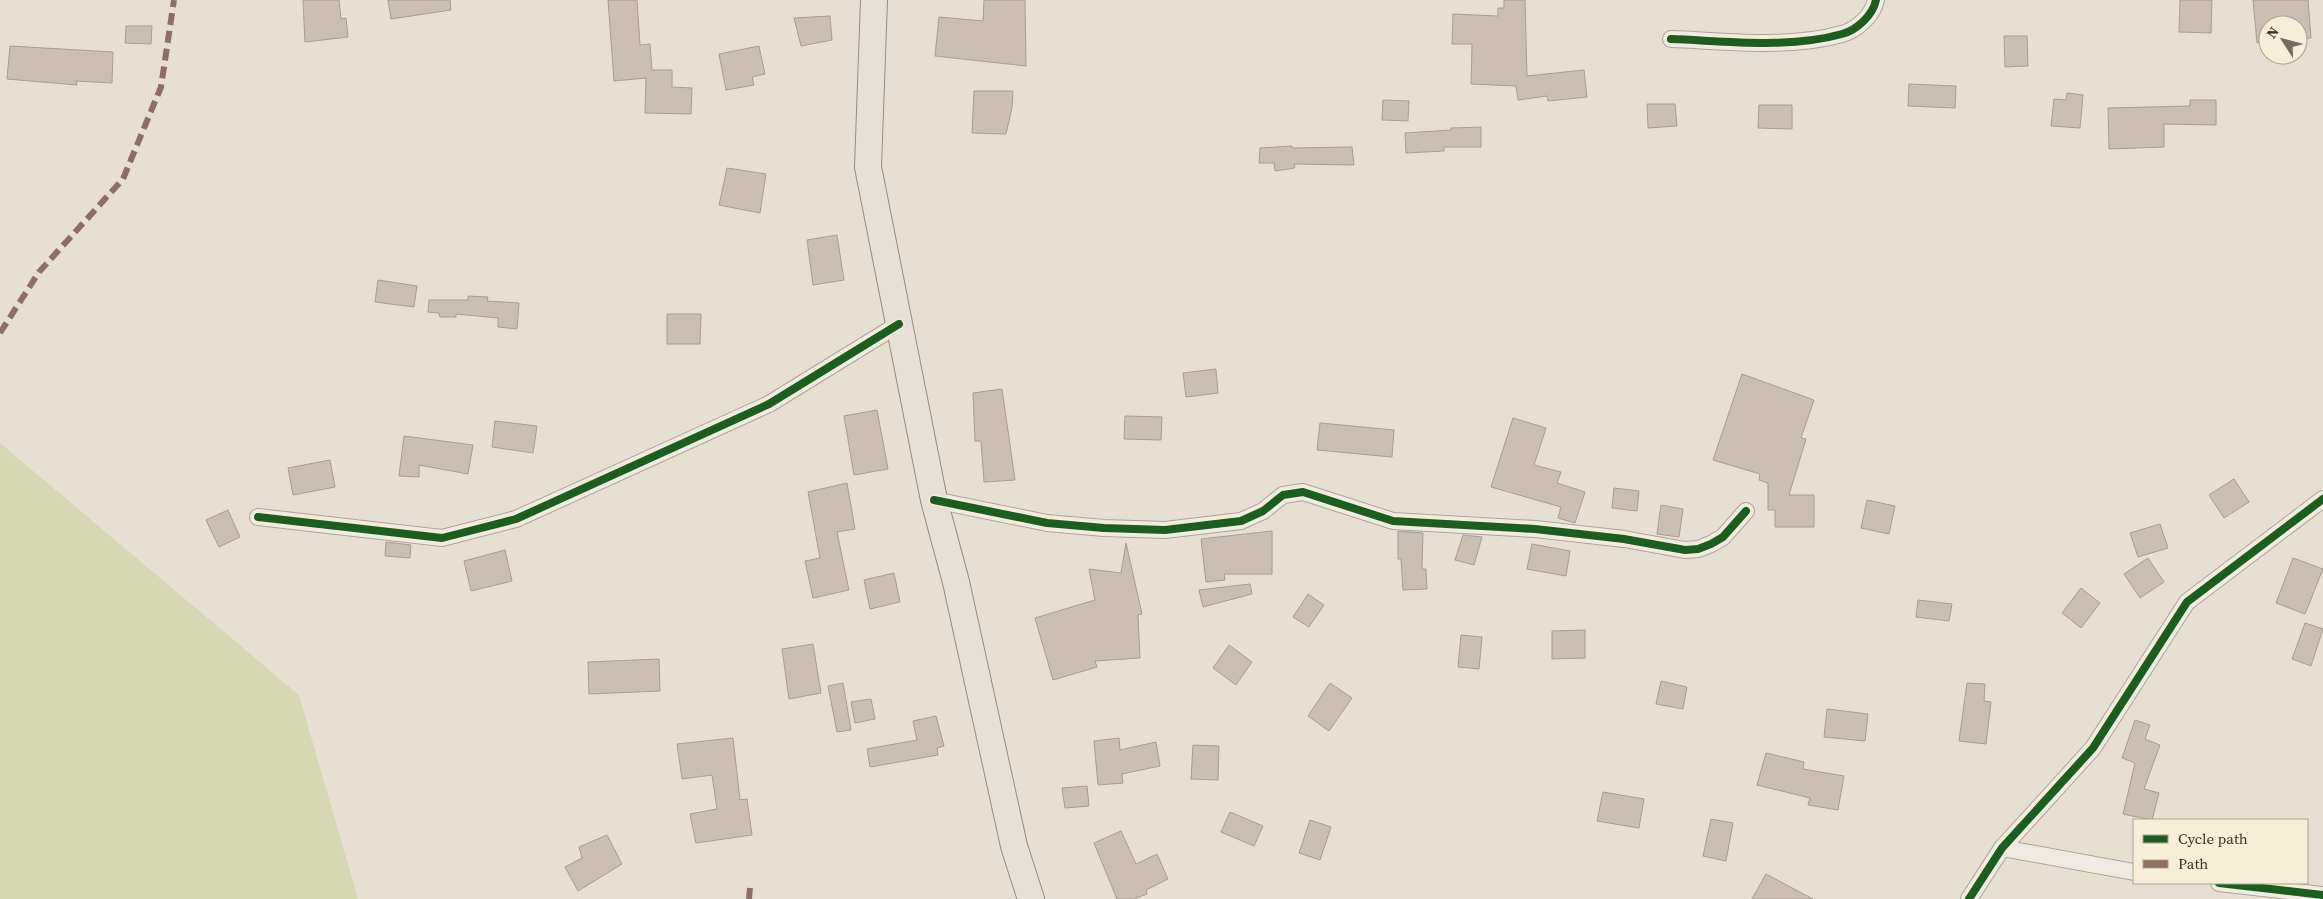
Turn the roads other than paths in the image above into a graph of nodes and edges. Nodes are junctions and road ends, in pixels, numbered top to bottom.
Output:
1 (874, 0) edge
2 (1876, 0) edge
3 (1671, 39) dead end
4 (899, 324) junction
5 (2323, 499) edge
6 (934, 500) junction
7 (1746, 511) dead end
8 (258, 517) dead end
9 (2002, 848) junction
10 (2133, 872) edge
11 (2228, 884) edge
12 (2323, 895) edge
13 (1031, 899) edge
14 (1969, 899) edge

1 - 4 main road
2 - 3 street
4 - 6 main road
4 - 8 street
5 - 9 street
6 - 7 street
6 - 13 main road
9 - 10 street
9 - 14 street
11 - 12 street

